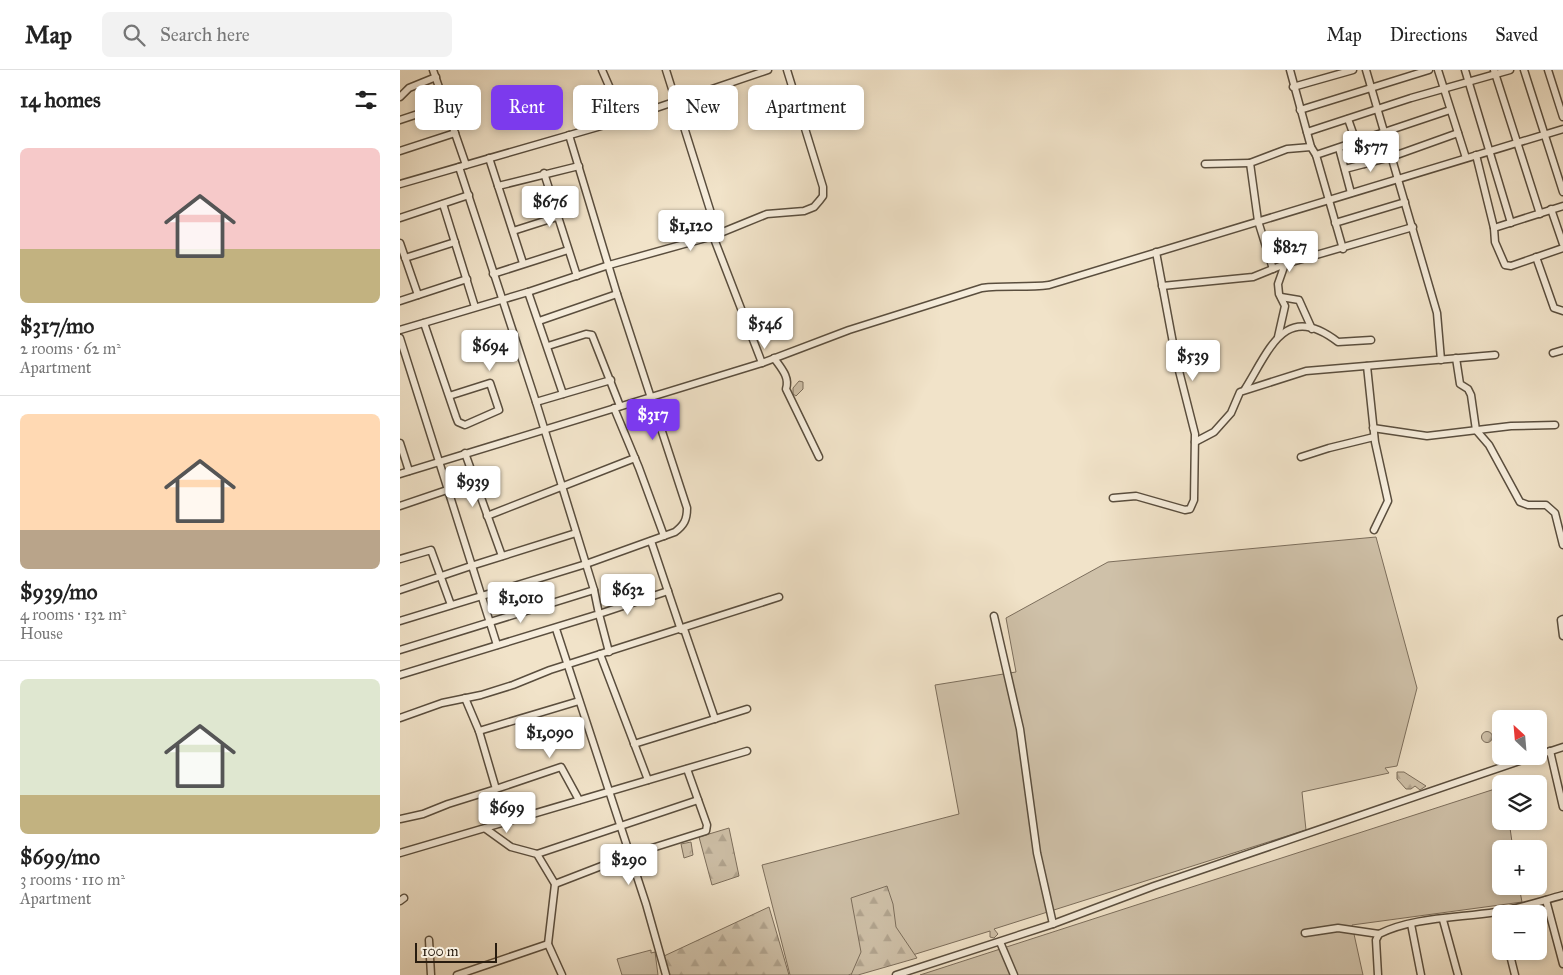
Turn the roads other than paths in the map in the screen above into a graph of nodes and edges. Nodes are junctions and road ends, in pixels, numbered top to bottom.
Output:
1 (602, 70) edge
2 (666, 70) edge
3 (768, 70) edge
4 (787, 70) edge
5 (1290, 70) edge
6 (1353, 70) edge
7 (1366, 70) edge
8 (1429, 70) edge
9 (1438, 70) edge
10 (1465, 70) edge
11 (1510, 70) edge
12 (1524, 70) edge
13 (1548, 70) edge
14 (1494, 72) edge
15 (434, 73) edge
16 (1469, 82) junction
17 (438, 85) edge
18 (609, 85) edge
19 (670, 85) edge
20 (723, 85) edge
21 (1293, 87) junction
22 (1371, 88) junction
23 (1443, 89) junction
24 (400, 97) edge
25 (1300, 110) junction
26 (1378, 110) junction
27 (1450, 110) junction
28 (415, 115) edge
29 (1563, 117) edge
30 (1348, 119) junction
31 (400, 120) edge
32 (1563, 129) edge
33 (454, 130) edge
34 (585, 130) edge
35 (684, 130) edge
36 (1307, 132) junction
37 (455, 133) junction
38 (1458, 133) junction
39 (1384, 134) junction
40 (1544, 134) junction
41 (569, 135) junction
42 (1518, 142) junction
43 (1356, 143) junction
44 (1311, 147) junction
45 (1339, 148) junction
46 (400, 151) edge
47 (1488, 151) junction
48 (1316, 155) junction
49 (1476, 155) junction
50 (1392, 157) junction
51 (489, 158) junction
52 (1466, 158) junction
53 (1250, 163) junction
54 (1205, 164) dead end
55 (1364, 164) junction
56 (462, 166) junction
57 (578, 166) junction
58 (1345, 169) junction
59 (544, 174) junction
60 (1399, 178) junction
61 (400, 184) edge
62 (498, 186) junction
63 (1563, 192) edge
64 (1351, 193) junction
65 (469, 195) junction
66 (1328, 200) junction
67 (1405, 202) junction
68 (443, 204) junction
69 (1563, 206) edge
70 (1552, 209) junction
71 (1540, 214) junction
72 (557, 217) junction
73 (400, 218) edge
74 (1258, 221) junction
75 (1335, 223) junction
76 (1511, 223) junction
77 (1413, 227) junction
78 (1494, 228) junction
79 (513, 230) junction
80 (714, 236) junction
81 (455, 242) junction
82 (400, 243) edge
83 (1563, 246) edge
84 (1342, 248) junction
85 (568, 250) junction
86 (1156, 252) junction
87 (1536, 257) junction
88 (405, 258) junction
89 (523, 264) junction
90 (1285, 264) junction
91 (609, 265) junction
92 (1273, 269) junction
93 (493, 274) junction
94 (577, 276) junction
95 (466, 279) junction
96 (1162, 286) junction
97 (528, 292) junction
98 (617, 294) junction
99 (418, 295) junction
100 (1280, 297) junction
101 (502, 299) junction
102 (400, 301) edge
103 (475, 307) junction
104 (1563, 311) edge
105 (539, 321) junction
106 (424, 323) junction
107 (1312, 329) junction
108 (400, 330) edge
109 (1278, 337) junction
110 (400, 338) edge
111 (1371, 340) dead end
112 (548, 346) junction
113 (1563, 350) edge
114 (1553, 353) dead end
115 (1495, 355) dead end
116 (774, 358) junction
117 (1456, 358) junction
118 (1441, 360) junction
119 (762, 363) junction
120 (1367, 366) junction
121 (611, 380) junction
122 (1244, 390) junction
123 (563, 394) junction
124 (449, 396) junction
125 (650, 397) junction
126 (536, 402) junction
127 (617, 407) junction
128 (1555, 425) dead end
129 (543, 428) junction
130 (1373, 428) junction
131 (1476, 430) junction
132 (1374, 437) junction
133 (1195, 442) junction
134 (400, 443) edge
135 (465, 453) junction
136 (819, 457) dead end
137 (1301, 457) dead end
138 (635, 458) junction
139 (438, 462) junction
140 (409, 471) junction
141 (400, 474) edge
142 (562, 487) junction
143 (447, 490) junction
144 (1113, 498) dead end
145 (400, 506) edge
146 (487, 516) junction
147 (1374, 530) dead end
148 (576, 533) junction
149 (664, 536) junction
150 (651, 541) junction
151 (1563, 545) edge
152 (502, 556) junction
153 (400, 559) edge
154 (586, 564) junction
155 (470, 566) junction
156 (441, 576) junction
157 (400, 590) edge
158 (594, 590) junction
159 (668, 591) junction
160 (480, 595) junction
161 (779, 597) dead end
162 (451, 605) junction
163 (599, 614) junction
164 (994, 616) dead end
165 (1563, 619) edge
166 (400, 621) edge
167 (489, 622) junction
168 (556, 629) junction
169 (682, 629) junction
170 (1563, 636) edge
171 (497, 645) junction
172 (400, 650) edge
173 (609, 652) junction
174 (600, 654) junction
175 (567, 664) junction
176 (400, 675) edge
177 (465, 698) junction
178 (579, 701) junction
179 (747, 709) dead end
180 (400, 718) edge
181 (715, 719) junction
182 (479, 731) junction
183 (634, 744) junction
184 (1563, 746) edge
185 (747, 751) dead end
186 (1550, 751) joint
187 (1508, 765) edge
188 (687, 769) junction
189 (648, 780) junction
190 (496, 789) junction
191 (608, 792) junction
192 (1562, 798) edge
193 (579, 800) junction
194 (698, 800) junction
195 (1563, 807) edge
196 (400, 820) edge
197 (620, 826) junction
198 (486, 829) junction
199 (400, 853) edge
200 (537, 854) junction
201 (630, 855) junction
202 (555, 884) junction
203 (1563, 895) edge
204 (1546, 900) junction
205 (1526, 905) edge
206 (1492, 913) edge
207 (1443, 920) junction
208 (1053, 924) junction
209 (1410, 924) junction
210 (1304, 933) dead end
211 (1378, 934) junction
212 (429, 940) dead end
213 (1000, 942) junction
214 (548, 944) junction
215 (1511, 960) edge
216 (1563, 964) edge
217 (431, 975) edge
218 (457, 975) edge
219 (561, 975) edge
220 (666, 975) edge
221 (896, 975) edge
222 (1014, 975) edge
223 (1378, 975) edge
224 (1421, 975) edge
225 (1458, 975) edge
226 (1515, 975) edge

1 - 18 street
2 - 19 street
3 - 20 street
4 - 80 street
5 - 21 street
6 - 21 street
7 - 22 street
8 - 22 street
9 - 23 street
10 - 16 street
11 - 14 street
12 - 40 street
13 - 29 street
14 - 16 street
14 - 42 street
15 - 17 street
15 - 24 street
16 - 23 street
16 - 47 street
21 - 25 street
22 - 25 street
22 - 26 street
23 - 26 street
23 - 27 street
25 - 36 street
26 - 30 street
26 - 39 street
27 - 38 street
27 - 39 street
28 - 31 street
30 - 36 street
30 - 43 street
32 - 40 street
33 - 37 street
34 - 41 street
35 - 80 street
36 - 44 street
37 - 46 street
37 - 56 street
38 - 50 street
38 - 52 street
39 - 43 street
39 - 50 street
40 - 42 street
40 - 63 street
41 - 51 street
41 - 57 street
42 - 47 street
42 - 71 street
43 - 45 street
43 - 55 street
44 - 48 street
44 - 53 street
45 - 48 street
45 - 58 street
47 - 49 street
47 - 76 street
48 - 66 street
49 - 52 street
49 - 78 street
50 - 55 street
50 - 60 street
51 - 56 street
51 - 62 street
52 - 60 street
53 - 54 street
53 - 74 street
55 - 58 street
56 - 61 street
56 - 65 street
57 - 59 street
57 - 91 street
58 - 64 street
59 - 62 street
59 - 72 street
60 - 64 street
60 - 67 street
62 - 79 street
64 - 66 street
65 - 68 street
65 - 93 street
66 - 74 street
66 - 75 street
67 - 75 street
67 - 77 street
68 - 73 street
68 - 81 street
69 - 70 street
70 - 71 street
70 - 83 street
71 - 76 street
72 - 79 street
72 - 85 street
74 - 86 street
74 - 92 street
75 - 84 street
76 - 78 street
77 - 84 street
77 - 118 street
78 - 87 street
79 - 89 street
80 - 91 street
80 - 119 street
81 - 88 street
81 - 95 street
82 - 88 street
83 - 87 street
84 - 90 street
85 - 89 street
85 - 94 street
86 - 96 street
86 - 116 street
87 - 104 street
88 - 99 street
89 - 93 street
90 - 92 street
90 - 100 street
91 - 94 street
91 - 98 street
92 - 96 street
93 - 101 street
94 - 97 street
95 - 99 street
95 - 103 street
96 - 133 street
97 - 101 street
97 - 105 street
98 - 105 street
98 - 125 street
99 - 102 street
100 - 107 street
100 - 109 street
101 - 103 street
101 - 126 street
103 - 106 street
105 - 112 street
106 - 108 street
106 - 124 street
107 - 109 street
107 - 111 street
109 - 122 street
110 - 139 street
112 - 121 street
112 - 123 street
113 - 114 street
115 - 117 street
116 - 119 street
116 - 136 street
117 - 118 street
117 - 131 street
118 - 120 street
119 - 125 street
120 - 122 street
120 - 130 street
121 - 123 street
121 - 127 street
122 - 133 street
123 - 126 street
124 - 124 street
125 - 127 street
125 - 149 street
126 - 129 street
127 - 129 street
127 - 138 street
128 - 131 street
129 - 135 street
129 - 142 street
130 - 131 street
130 - 132 street
131 - 151 street
132 - 137 street
132 - 147 street
133 - 144 street
134 - 140 street
135 - 139 street
135 - 146 street
138 - 142 street
138 - 149 street
139 - 140 street
139 - 143 street
140 - 141 street
142 - 146 street
142 - 148 street
143 - 145 street
143 - 155 street
146 - 152 street
148 - 152 street
148 - 154 street
149 - 150 street
150 - 154 street
150 - 159 street
152 - 155 street
153 - 156 street
154 - 158 street
154 - 160 street
155 - 156 street
155 - 160 street
156 - 157 street
156 - 162 street
158 - 163 street
158 - 167 street
159 - 163 street
159 - 169 street
160 - 162 street
160 - 167 street
161 - 169 street
162 - 166 street
163 - 168 street
163 - 173 street
164 - 208 street
165 - 170 street
167 - 171 street
167 - 172 street
168 - 171 street
168 - 175 street
169 - 173 street
169 - 181 street
171 - 176 street
173 - 174 street
174 - 175 street
174 - 183 street
175 - 177 street
175 - 178 street
177 - 180 street
177 - 182 street
178 - 182 street
178 - 191 street
179 - 181 street
181 - 183 street
182 - 190 street
183 - 189 street
184 - 186 street
185 - 188 street
186 - 192 street
187 - 208 street
188 - 189 street
188 - 194 street
189 - 191 street
190 - 193 street
190 - 196 street
191 - 193 street
191 - 197 street
192 - 195 street
193 - 198 street
194 - 197 street
194 - 201 street
197 - 200 street
197 - 201 street
198 - 199 street
198 - 200 street
200 - 202 street
201 - 202 street
201 - 220 street
202 - 214 street
203 - 204 street
204 - 205 street
204 - 216 street
206 - 207 street
207 - 209 street
207 - 225 street
208 - 213 street
209 - 211 street
209 - 224 street
210 - 211 street
211 - 223 street
212 - 217 street
213 - 221 street
213 - 222 street
214 - 218 street
214 - 219 street
215 - 226 street

